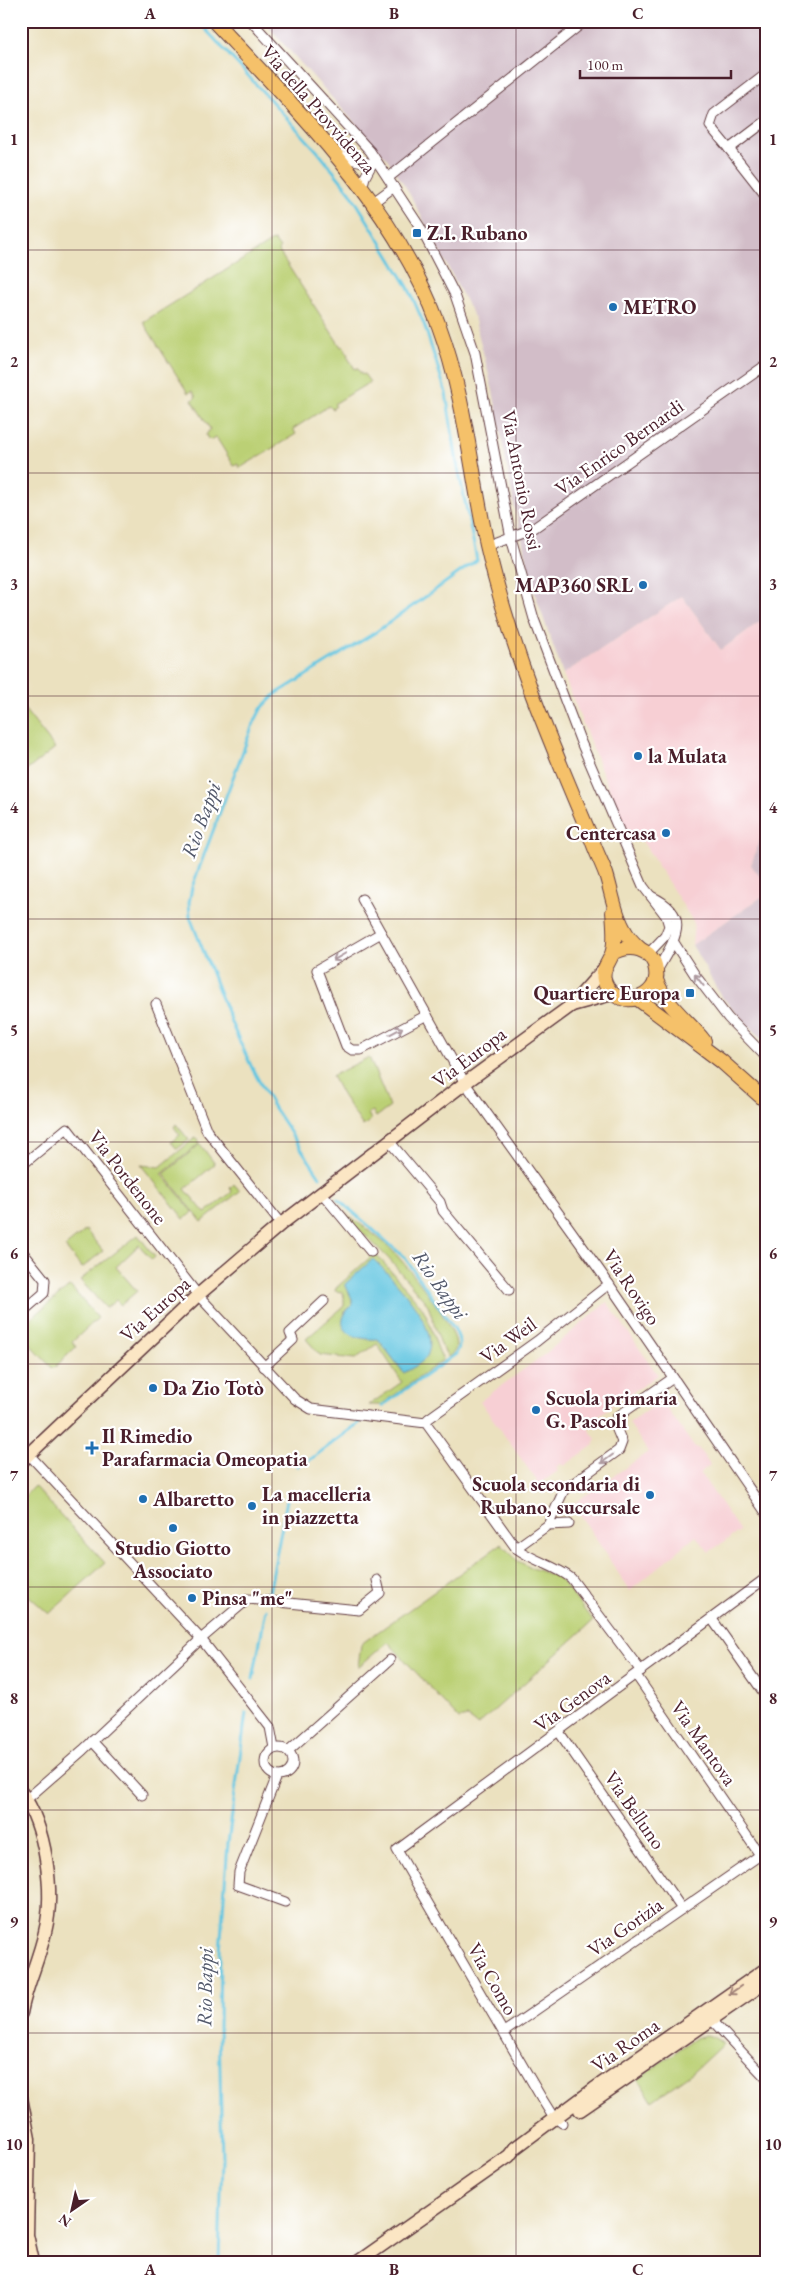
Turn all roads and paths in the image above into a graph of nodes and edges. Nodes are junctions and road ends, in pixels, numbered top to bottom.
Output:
1 (214, 21) edge
2 (250, 21) edge
3 (585, 21) edge
4 (766, 74) edge
5 (766, 121) edge
6 (729, 149) junction
7 (332, 151) junction
8 (374, 162) junction
9 (388, 178) junction
10 (394, 187) junction
11 (362, 188) junction
12 (766, 196) edge
13 (372, 203) junction
14 (766, 364) edge
15 (511, 538) junction
16 (487, 546) junction
17 (651, 896) junction
18 (362, 899) dead end
19 (613, 901) junction
20 (381, 933) junction
21 (673, 941) junction
22 (644, 951) junction
23 (612, 954) junction
24 (604, 970) junction
25 (656, 976) junction
26 (612, 994) junction
27 (638, 999) junction
28 (156, 1004) dead end
29 (572, 1005) junction
30 (427, 1015) junction
31 (766, 1057) edge
32 (721, 1060) junction
33 (465, 1083) junction
34 (766, 1101) edge
35 (389, 1141) junction
36 (21, 1166) edge
37 (321, 1192) junction
38 (281, 1224) junction
39 (21, 1250) edge
40 (371, 1252) dead end
41 (609, 1284) junction
42 (509, 1290) dead end
43 (198, 1295) junction
44 (324, 1301) dead end
45 (21, 1313) edge
46 (264, 1367) junction
47 (673, 1378) junction
48 (426, 1423) junction
49 (24, 1454) edge
50 (766, 1513) edge
51 (569, 1524) dead end
52 (548, 1525) junction
53 (516, 1548) junction
54 (766, 1578) edge
55 (377, 1580) dead end
56 (712, 1619) junction
57 (201, 1639) junction
58 (390, 1660) dead end
59 (639, 1673) junction
60 (766, 1696) edge
61 (559, 1732) junction
62 (92, 1742) junction
63 (274, 1748) junction
64 (288, 1751) junction
65 (276, 1776) junction
66 (24, 1795) edge
67 (142, 1796) dead end
68 (397, 1850) joint
69 (763, 1853) edge
70 (284, 1902) dead end
71 (682, 1909) junction
72 (766, 1969) edge
73 (766, 1982) edge
74 (21, 2014) edge
75 (708, 2016) junction
76 (504, 2032) junction
77 (766, 2078) edge
78 (21, 2098) edge
79 (559, 2121) junction
80 (32, 2262) edge
81 (358, 2262) edge

1 - 7 main road, Via della Provvidenza
2 - 8 street, Via della Provvidenza
3 - 9 street
4 - 6 street
5 - 6 street
6 - 12 street
7 - 8 street
7 - 11 main road, Via della Provvidenza
8 - 9 street, Via della Provvidenza
8 - 11 street
9 - 10 street, Via Antonio Rossi
10 - 13 street
10 - 15 street, Via Antonio Rossi
11 - 13 main road, Via della Provvidenza
13 - 16 main road
14 - 15 street, Via Enrico Bernardi
15 - 16 street, Via Enrico Bernardi
15 - 17 street, Via Antonio Rossi
16 - 19 main road
17 - 21 street, Via Antonio Rossi
17 - 22 street, Via Antonio Rossi
18 - 20 street, Via Rovigo
19 - 22 main road
19 - 23 main road
20 - 30 street, Via Rovigo
20 -> 30 street
21 - 25 street, Via Antonio Rossi
31 -> 21 street
22 - 23 main road
22 - 25 main road
23 - 24 main road
24 - 26 main road
24 - 29 street, Via Europa
25 - 27 main road, Via Antonio Rossi
25 - 32 main road
26 - 27 main road
26 - 29 street, Via Europa
27 - 32 main road
28 - 38 street
29 - 33 street, Via Europa
30 - 33 street, Via Rovigo
32 - 34 main road
33 - 35 street, Via Europa
33 - 41 street, Via Rovigo
35 - 37 street, Via Europa
35 - 42 street
36 - 43 street, Via Pordenone
37 - 38 street, Via Europa
37 - 40 street
38 - 43 street, Via Europa
39 - 45 street
41 - 47 street, Via Rovigo
41 - 48 street, Via Weil
43 - 46 street
43 - 49 street, Via Europa
44 - 46 street
46 - 48 street
47 - 50 street, Via Rovigo
47 -> 52 street
48 - 53 street
49 - 57 street
51 - 52 street
52 - 53 street
53 - 59 street, Via Mantova
54 - 56 street, Via Genova
55 - 57 street
56 - 59 street, Via Genova
56 - 60 street
57 - 62 street
57 - 63 street
58 - 64 street
59 - 61 street, Via Genova
59 - 69 street, Via Mantova
61 - 68 street, Via Genova
61 - 71 street, Via Belluno
62 - 66 street
62 - 67 street
63 - 64 street
63 - 65 street
64 - 65 street
65 - 70 street
66 - 74 street
68 - 76 street, Via Como
69 - 71 street, Via Gorizia
71 - 76 street, Via Gorizia
72 -> 75 street, Via Roma
73 - 75 street, Via Roma
75 - 77 street
75 - 79 street, Via Roma
76 - 79 street, Via Como
78 - 80 street
79 - 81 street, Via Roma

